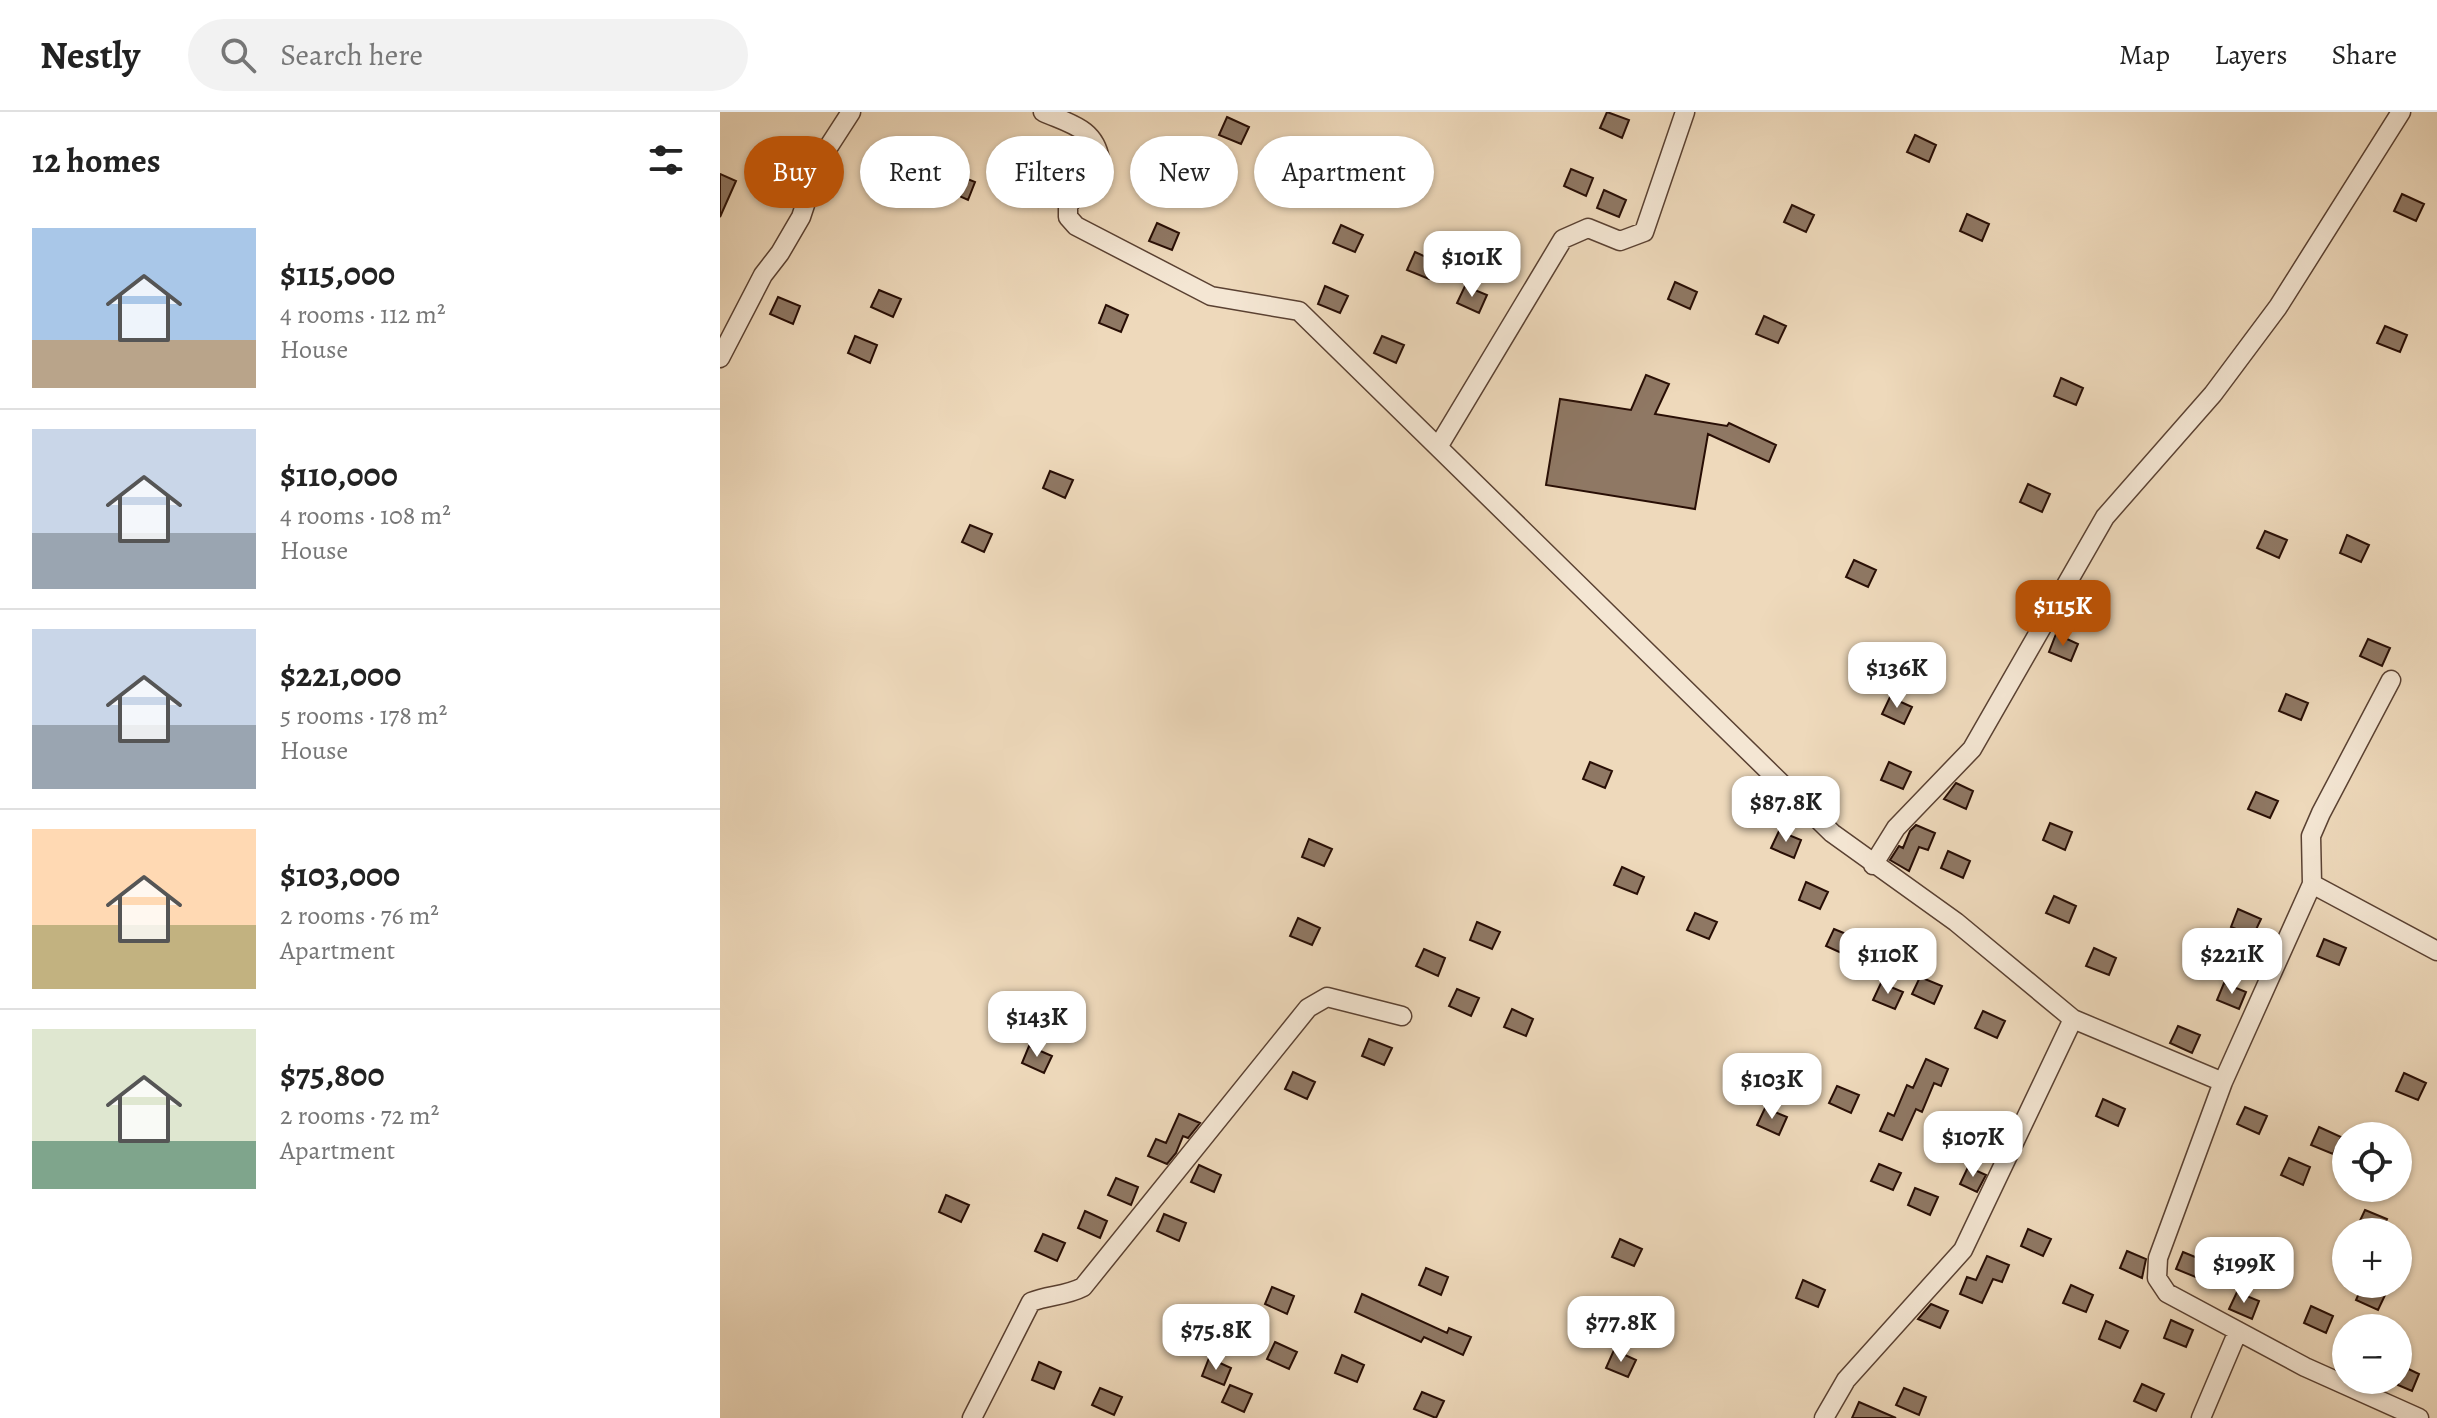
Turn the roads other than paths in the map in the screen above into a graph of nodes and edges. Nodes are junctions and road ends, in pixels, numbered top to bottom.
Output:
1 (851, 112) edge
2 (1043, 112) edge
3 (1685, 112) edge
4 (2401, 112) edge
5 (720, 358) edge
6 (1438, 447) junction
7 (2391, 680) dead end
8 (1873, 865) junction
9 (2312, 884) junction
10 (2437, 951) edge
11 (1402, 1016) dead end
12 (2073, 1019) junction
13 (2223, 1082) junction
14 (2238, 1331) junction
15 (972, 1418) edge
16 (1824, 1418) edge
17 (2201, 1418) edge
18 (2419, 1418) edge

1 - 5 street
2 - 6 street
3 - 6 street
4 - 8 street
6 - 8 street
7 - 9 street
8 - 12 street
9 - 10 street
9 - 13 street
11 - 15 street
12 - 13 street
12 - 16 street
13 - 14 street
14 - 17 street
14 - 18 street

